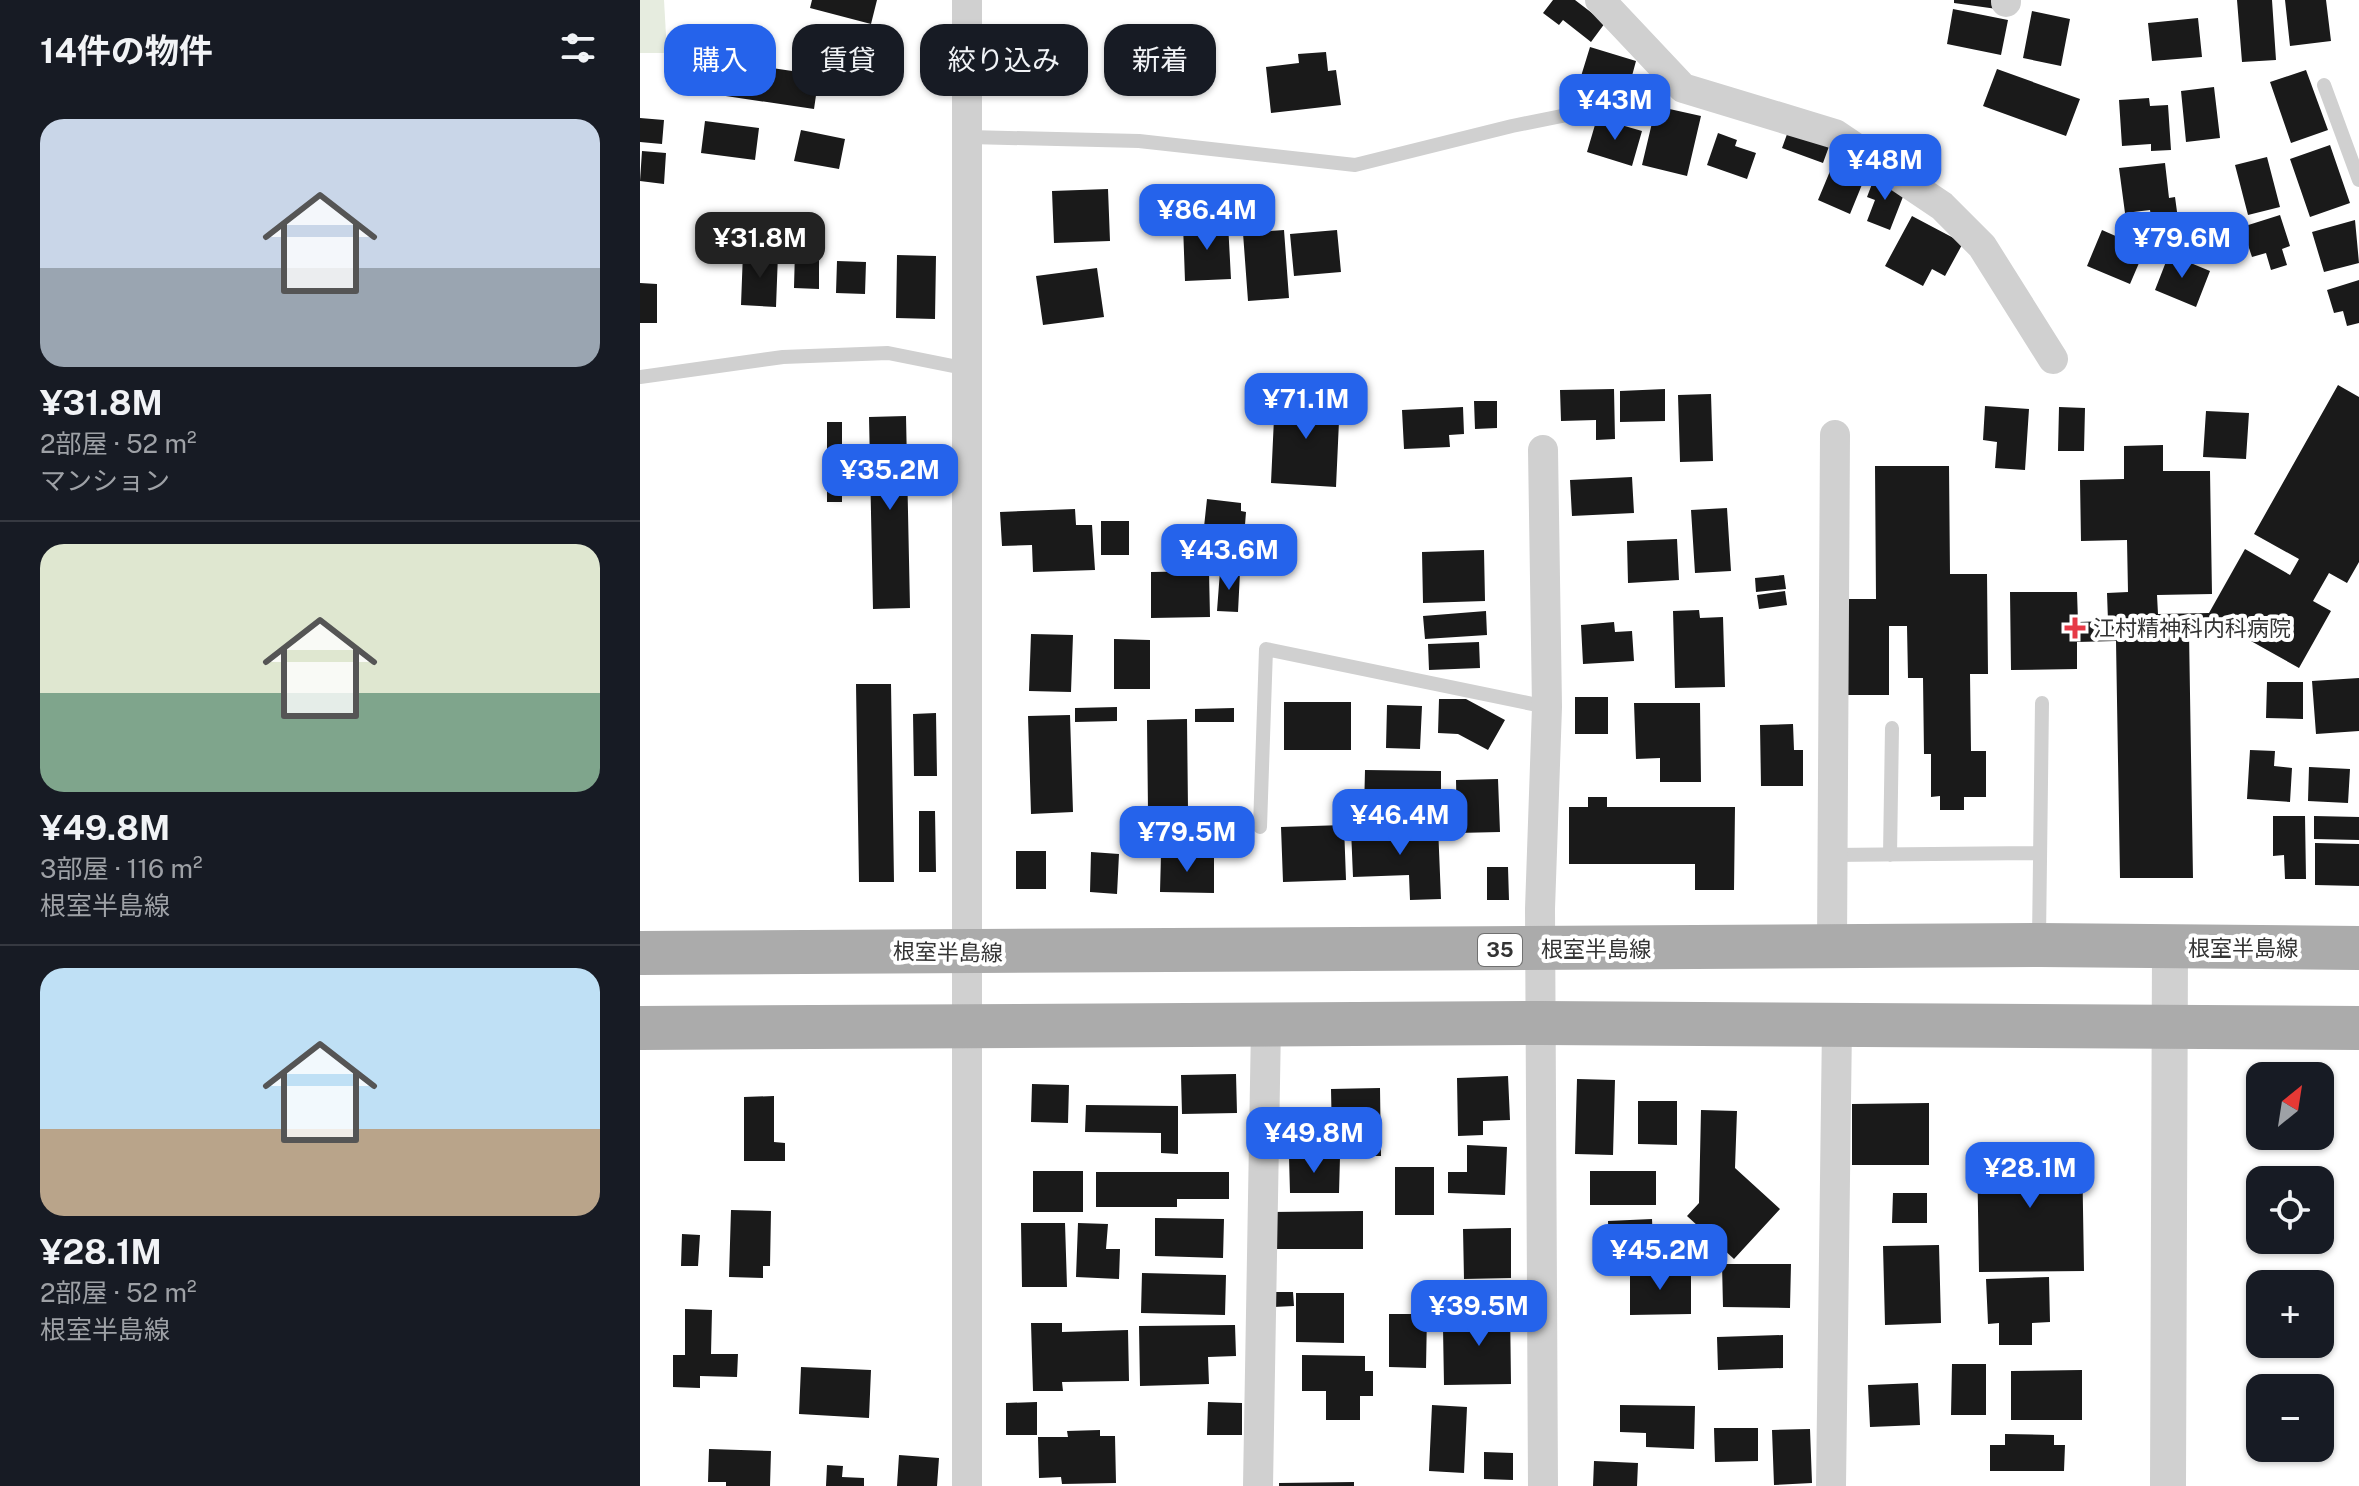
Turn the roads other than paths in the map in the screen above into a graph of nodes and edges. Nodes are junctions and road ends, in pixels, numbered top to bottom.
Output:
1 (967, 0) edge
2 (1600, 0) edge
3 (1669, 74) junction
4 (2324, 85) dead end
5 (969, 137) junction
6 (2359, 180) edge
7 (2053, 359) dead end
8 (969, 369) junction
9 (640, 377) edge
10 (1835, 435) dead end
11 (1543, 450) dead end
12 (2042, 703) dead end
13 (1547, 707) junction
14 (1892, 728) dead end
15 (1260, 827) dead end
16 (2039, 853) junction
17 (1832, 855) junction
18 (1890, 855) junction
19 (2039, 945) junction
20 (1832, 946) junction
21 (2170, 948) junction
22 (2359, 948) edge
23 (1540, 950) junction
24 (969, 952) junction
25 (640, 953) edge
26 (1542, 1023) junction
27 (1266, 1025) junction
28 (1837, 1025) junction
29 (968, 1026) junction
30 (2171, 1027) junction
31 (640, 1028) edge
32 (2359, 1028) edge
33 (967, 1486) edge
34 (1258, 1486) edge
35 (1543, 1486) edge
36 (1831, 1486) edge
37 (2168, 1486) edge

1 - 5 street
2 - 3 street
3 - 5 lane
3 - 7 street
4 - 6 lane
5 - 8 street
8 - 9 lane
8 - 24 street
10 - 17 street
11 - 13 street
12 - 16 lane
13 - 15 lane
13 - 23 street
14 - 18 lane
16 - 18 lane
16 - 19 lane
17 - 18 lane
17 - 20 street
19 - 20 main road, 根室半島線 / 35
19 - 21 main road, 根室半島線 / 35
20 - 23 main road, 根室半島線 / 35
21 - 22 main road, 根室半島線 / 35
21 - 30 street
23 - 24 main road, 根室半島線 / 35
23 - 26 street
24 - 25 main road, 根室半島線 / 35
24 - 29 street
26 - 27 main road
26 - 28 main road
26 - 35 street
27 - 29 main road
27 - 34 street
28 - 30 main road
28 - 36 street
29 - 31 main road
29 - 33 street
30 - 32 main road
30 - 37 street

